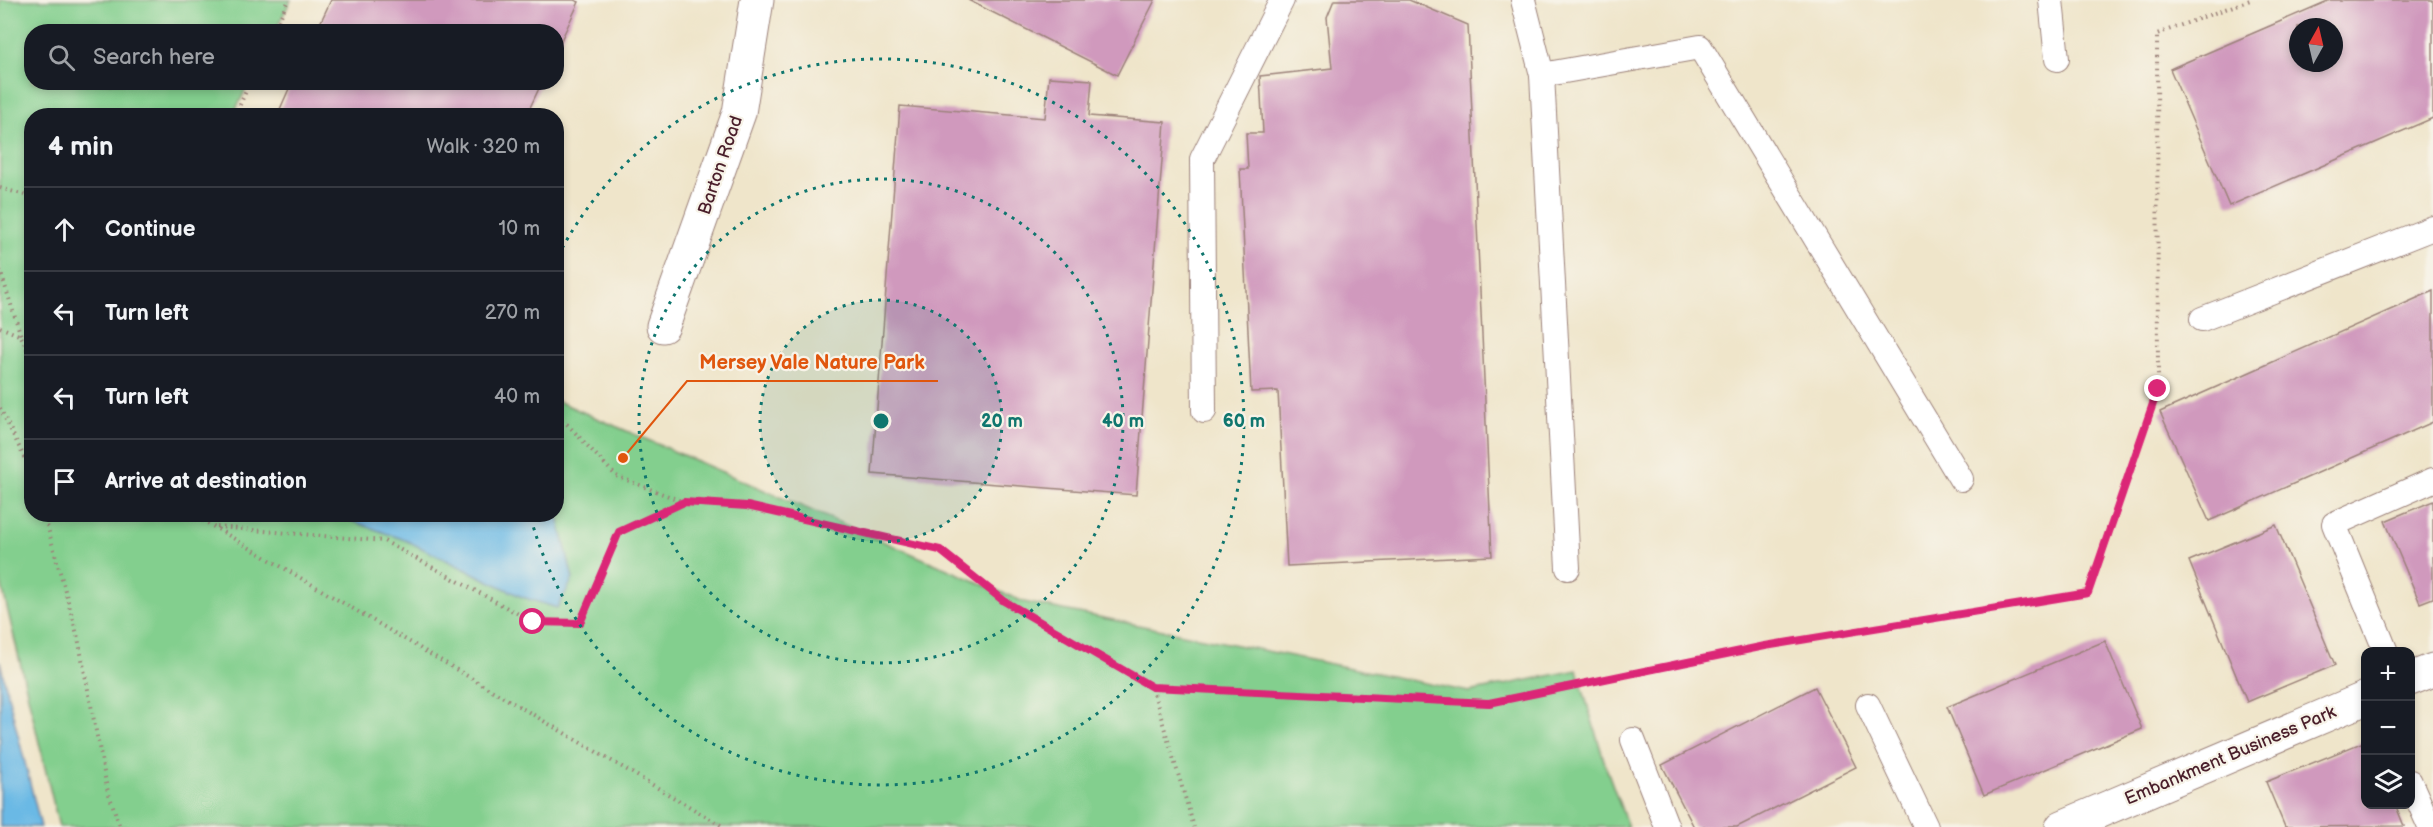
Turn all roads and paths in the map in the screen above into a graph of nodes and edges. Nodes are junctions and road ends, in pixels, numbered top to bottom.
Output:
1 (288, 0) edge
2 (757, 0) edge
3 (1282, 0) edge
4 (1523, 0) edge
5 (2051, 0) edge
6 (2250, 0) edge
7 (278, 24) edge
8 (2057, 59) dead end
9 (1542, 75) junction
10 (246, 90) edge
11 (239, 108) edge
12 (0, 188) edge
13 (24, 196) edge
14 (2433, 228) edge
15 (0, 270) edge
16 (2202, 319) dead end
17 (663, 326) dead end
18 (0, 327) edge
19 (21, 336) junction
20 (24, 343) edge
21 (0, 408) edge
22 (1204, 411) dead end
23 (564, 423) edge
24 (24, 457) edge
25 (1961, 478) dead end
26 (2433, 480) edge
27 (684, 502) junction
28 (46, 522) edge
29 (207, 522) edge
30 (214, 526) junction
31 (1568, 568) dead end
32 (2384, 647) edge
33 (2433, 670) edge
34 (2415, 677) edge
35 (1152, 687) junction
36 (2361, 700) edge
37 (1868, 705) dead end
38 (1633, 740) dead end
39 (2415, 793) edge
40 (2107, 818) edge
41 (120, 827) edge
42 (724, 827) edge
43 (1194, 827) edge
44 (1667, 827) edge
45 (1926, 827) edge
46 (2062, 827) edge
47 (2430, 827) edge

1 - 7 path
2 - 17 street, Barton Road
3 - 22 lane
4 - 9 lane
5 - 8 lane
6 - 35 path
9 - 25 lane
9 - 31 lane
10 - 11 path
12 - 13 path
14 - 16 lane
15 - 19 path
18 - 19 path
19 - 20 path
21 - 24 path
23 - 27 path
26 - 32 lane
27 - 30 path
27 - 35 path
28 - 41 path
29 - 30 path
30 - 42 path
33 - 34 street
35 - 43 path
36 - 40 street, Embankment Business Park
37 - 45 lane
38 - 44 lane
39 - 47 lane
40 - 46 street, Embankment Business Park

